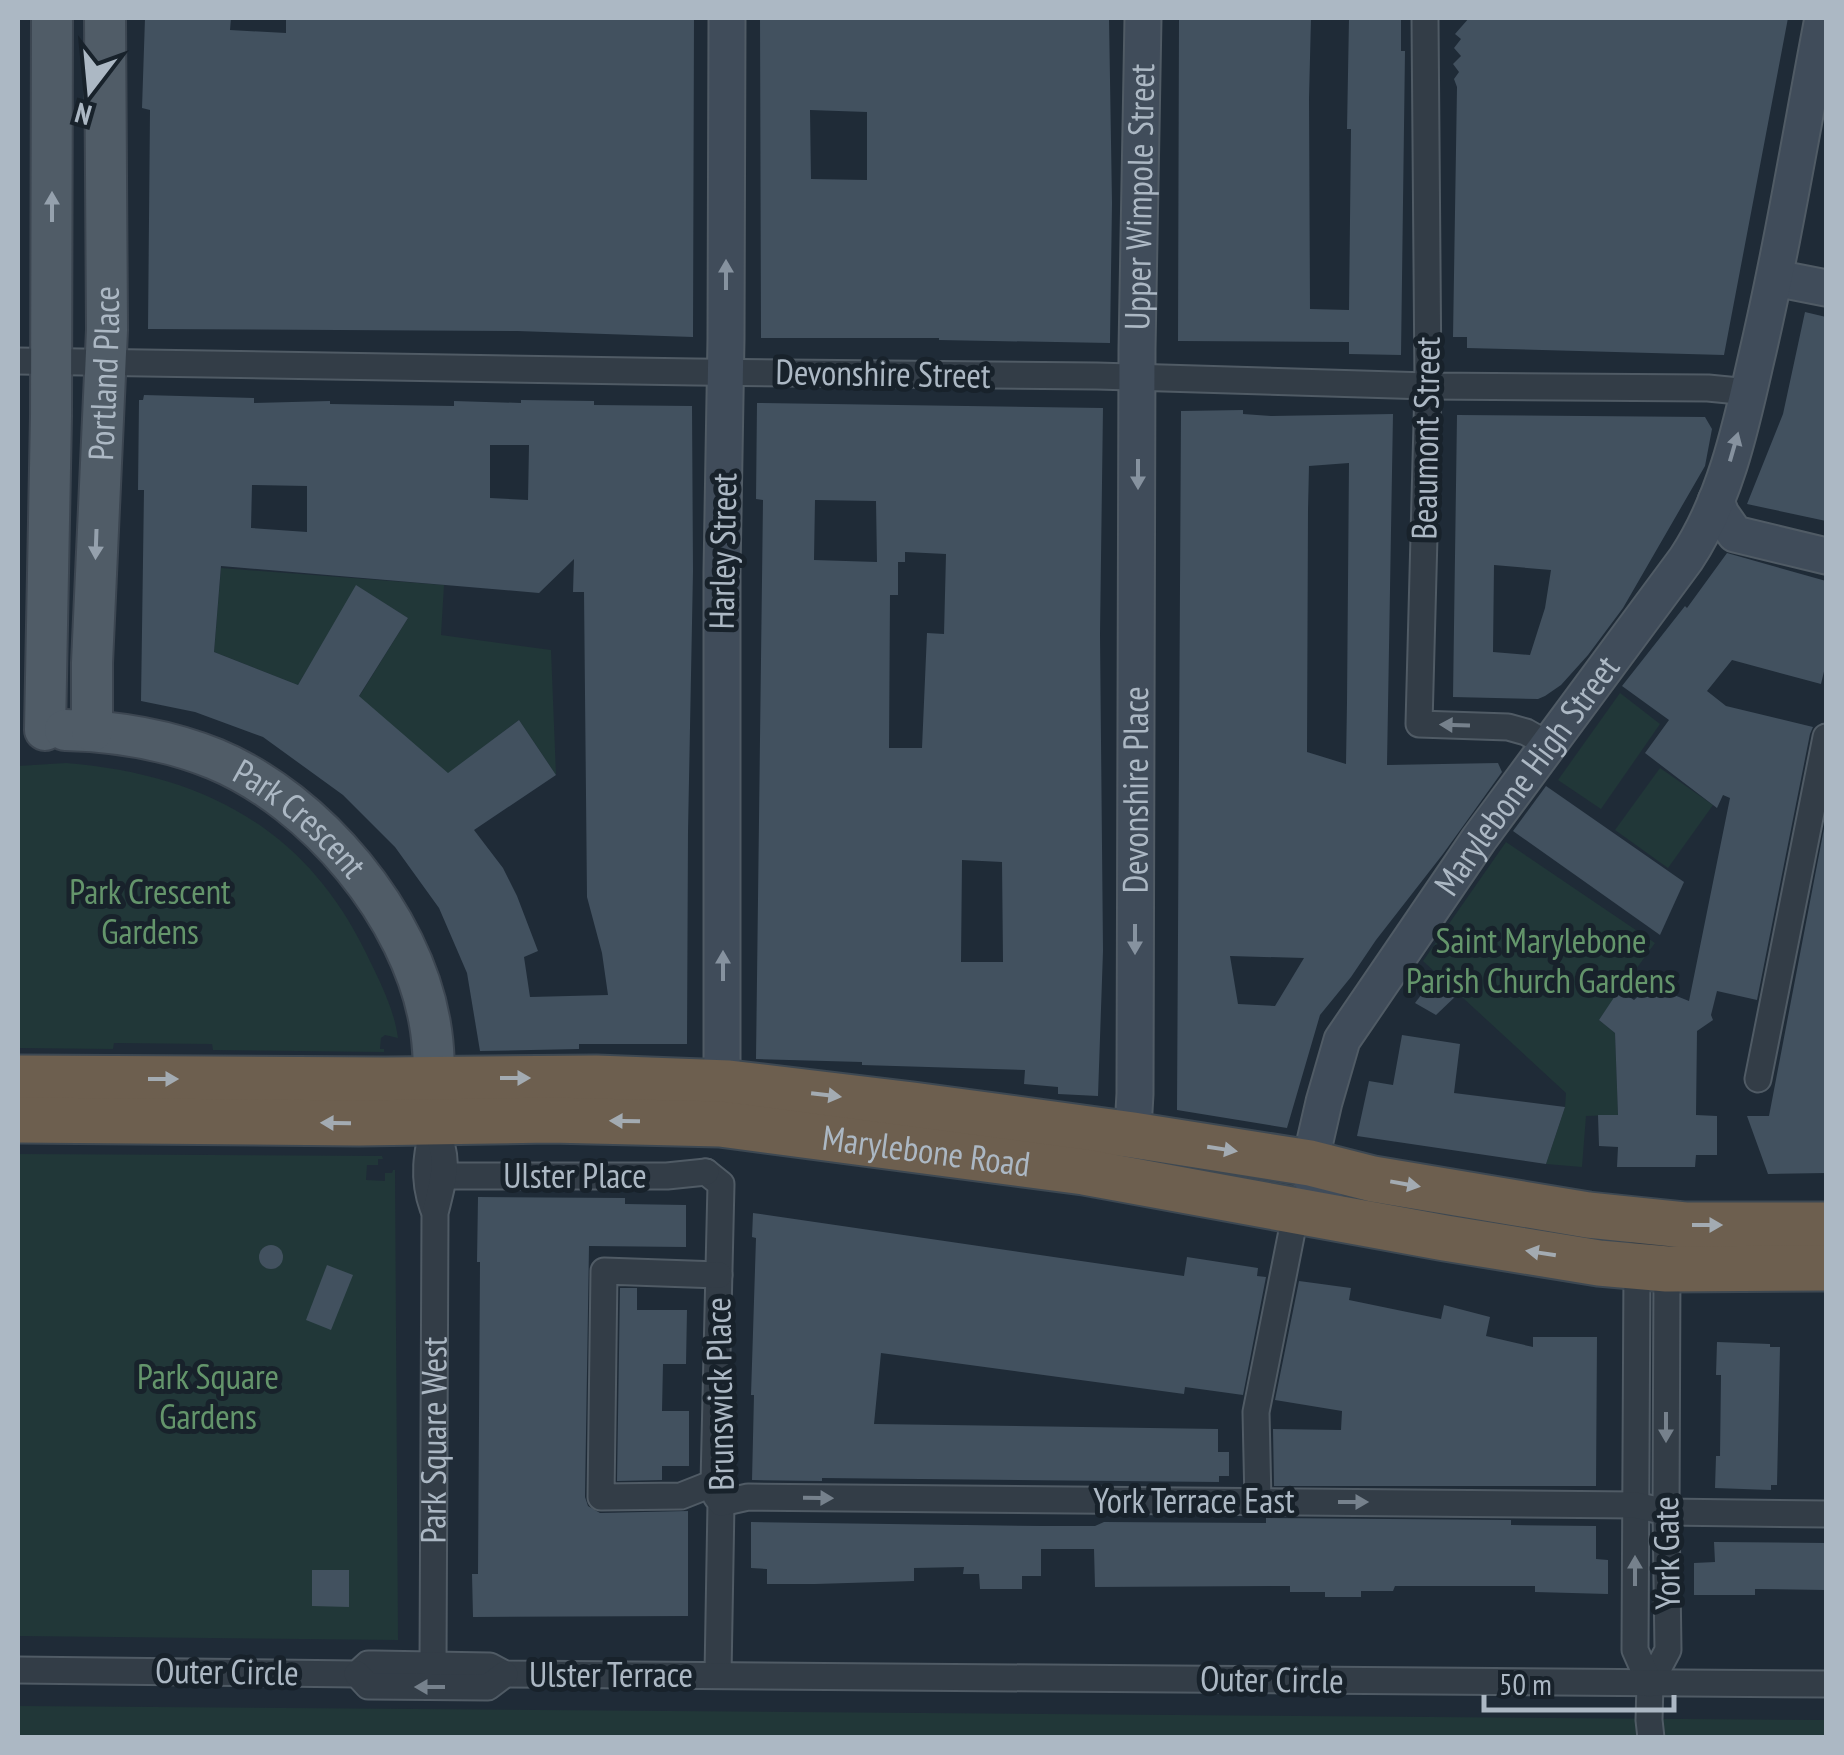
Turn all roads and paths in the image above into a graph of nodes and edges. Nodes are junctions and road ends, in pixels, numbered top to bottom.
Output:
1 (52, 18) edge
2 (105, 18) edge
3 (727, 18) edge
4 (1143, 18) edge
5 (1426, 18) edge
6 (1823, 18) edge
7 (1772, 288) junction
8 (1826, 288) edge
9 (34, 361) edge
10 (105, 362) junction
11 (726, 372) junction
12 (1138, 377) junction
13 (1428, 386) junction
14 (1749, 392) junction
15 (1716, 501) junction
16 (1735, 534) junction
17 (1826, 556) edge
18 (1686, 559) junction
19 (32, 731) edge
20 (92, 731) junction
21 (1826, 737) edge
22 (1548, 744) junction
23 (18, 1078) edge
24 (1758, 1079) dead end
25 (730, 1083) junction
26 (434, 1100) junction
27 (18, 1120) edge
28 (700, 1123) junction
29 (796, 1133) junction
30 (1133, 1135) junction
31 (1310, 1163) junction
32 (706, 1172) junction
33 (1084, 1172) junction
34 (444, 1176) junction
35 (1540, 1208) junction
36 (1296, 1211) junction
37 (435, 1212) junction
38 (1356, 1222) junction
39 (1826, 1225) edge
40 (1652, 1268) junction
41 (1826, 1268) edge
42 (719, 1276) junction
43 (718, 1493) junction
44 (1258, 1502) junction
45 (1635, 1505) junction
46 (1666, 1512) junction
47 (1826, 1514) edge
48 (433, 1665) junction
49 (18, 1670) edge
50 (357, 1674) junction
51 (505, 1674) junction
52 (718, 1675) junction
53 (1650, 1684) junction
54 (1826, 1684) edge
55 (1651, 1738) edge

9 -> 1 main road, Portland Place
2 - 10 main road, Portland Place
11 -> 3 street, Harley Street
4 - 12 street, Upper Wimpole Street
5 - 13 street, Beaumont Street
6 - 7 street, Marylebone High Street
7 - 8 street
7 - 14 street, Marylebone High Street
9 - 10 street, Devonshire Street
9 - 19 main road, Portland Place
10 - 11 street, Devonshire Street
10 -> 20 main road, Portland Place
11 - 12 street, Devonshire Street
25 -> 11 street, Harley Street
12 - 13 street, Devonshire Street
12 -> 30 street, Devonshire Place
13 - 14 street, Devonshire Street
22 -> 13 street, Beaumont Street
15 -> 14 street, Marylebone High Street
15 - 16 street
15 - 18 street, Marylebone High Street
16 - 17 street
16 - 18 street, Marylebone High Street
18 - 22 street, Marylebone High Street
19 - 20 main road, Park Crescent
20 - 26 main road, Park Crescent
21 - 24 street
22 - 31 street, Marylebone High Street
23 -> 26 highway, Marylebone Road
26 -> 25 highway, Marylebone Road
25 - 29 street
25 -> 30 highway, Marylebone Road
26 -> 27 highway, Marylebone Road
28 -> 26 highway, Marylebone Road
26 - 34 street, Park Square West
26 - 37 street, Park Square West
28 - 29 highway, Marylebone Road
28 - 32 street, Brunswick Place
29 - 33 highway, Marylebone Road
30 -> 31 highway, Marylebone Road
30 - 33 street
31 -> 35 highway, Marylebone Road
31 - 38 street
32 - 34 street, Ulster Place
32 - 42 street, Brunswick Place
33 - 36 highway, Marylebone Road
34 - 37 street, Park Square West
35 -> 39 highway, Marylebone Road
35 - 40 street
36 - 38 highway, Marylebone Road
36 - 44 street
37 - 48 street, Park Square West
40 -> 38 highway, Marylebone Road
40 - 41 highway, Marylebone Road
40 - 45 street, York Gate
40 -> 46 street, York Gate
42 - 43 street, Brunswick Place
42 - 43 street, York Terrace East
43 -> 44 street, York Terrace East
43 - 52 street, Brunswick Place
44 -> 45 street, York Terrace East
45 - 46 street, York Terrace East
53 -> 45 street, York Gate
46 - 47 street, York Terrace East
46 - 53 street, York Gate
48 - 50 street, Outer Circle
48 - 51 street, Ulster Terrace
49 - 50 street, Outer Circle
51 -> 50 street, Ulster Terrace
51 - 52 street, Ulster Terrace
52 - 53 street, Outer Circle
53 - 54 street, Outer Circle
53 - 55 street

